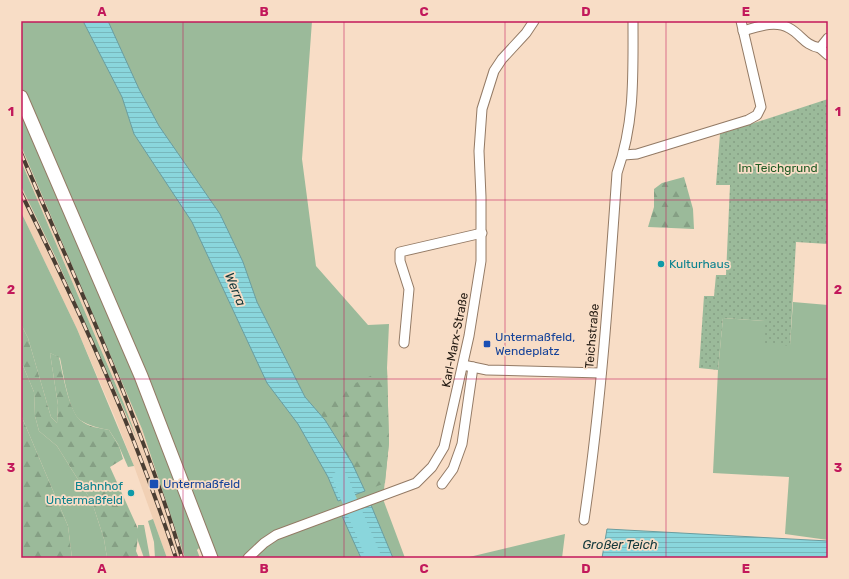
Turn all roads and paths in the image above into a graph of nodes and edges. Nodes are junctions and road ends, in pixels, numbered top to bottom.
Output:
1 (534, 21) edge
2 (633, 21) edge
3 (741, 21) edge
4 (743, 31) junction
5 (828, 38) edge
6 (820, 48) junction
7 (828, 55) edge
8 (21, 97) edge
9 (624, 155) junction
10 (482, 233) junction
11 (404, 343) dead end
12 (463, 365) junction
13 (472, 367) junction
14 (602, 373) junction
15 (442, 484) dead end
16 (584, 520) dead end
17 (211, 558) edge
18 (248, 558) edge

1 - 10 street, Karl-Marx-Straße
2 - 9 street, Teichstraße
3 - 4 street
4 - 6 street
4 - 9 street
5 - 6 street
6 - 7 street
8 - 17 main road
9 - 14 street, Teichstraße
10 - 11 street
10 - 12 street, Karl-Marx-Straße
12 - 13 street
12 - 18 street, Karl-Marx-Straße
13 - 14 street
13 - 15 street
14 - 16 street, Teichstraße

